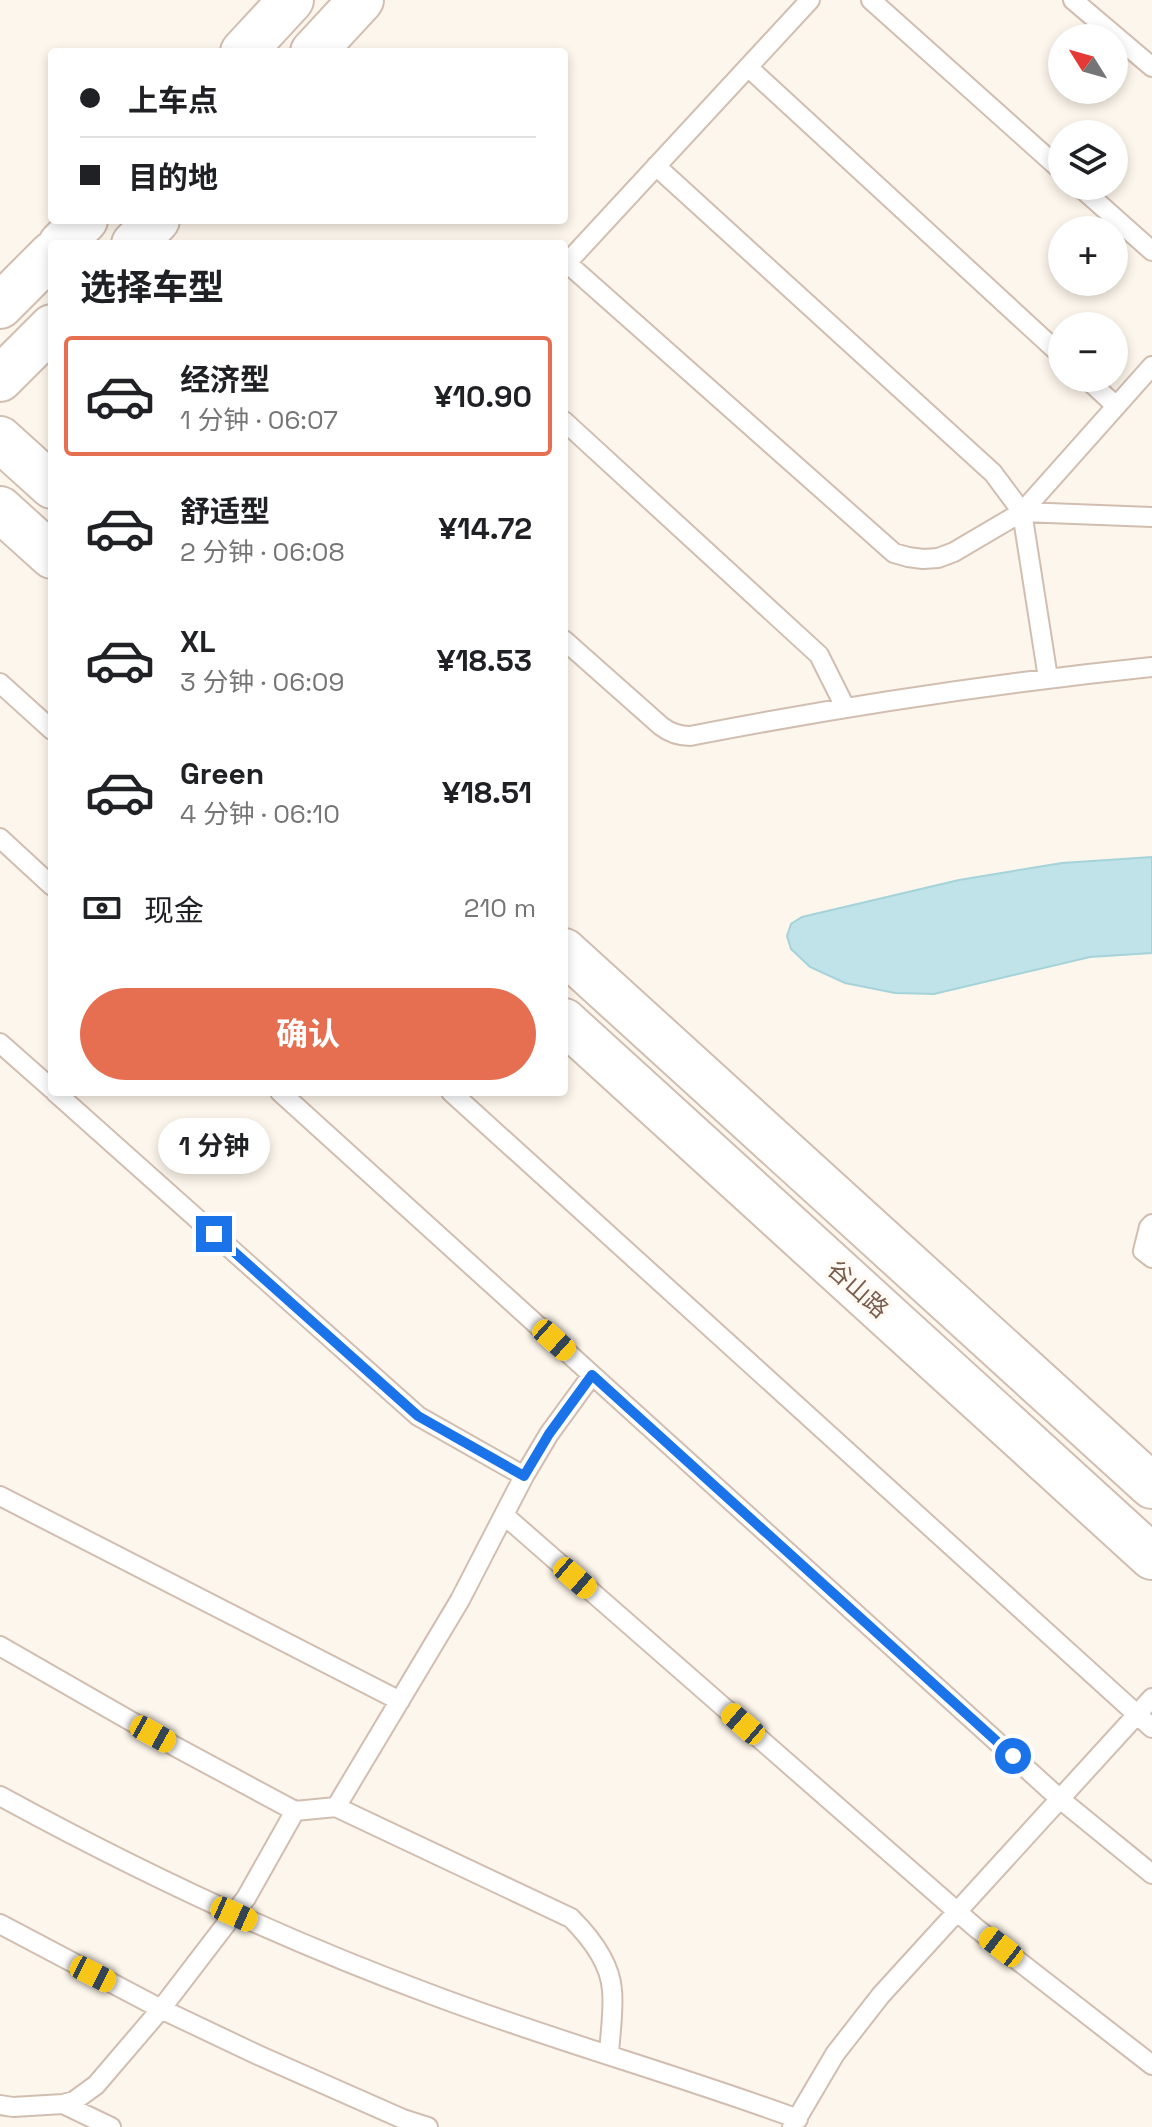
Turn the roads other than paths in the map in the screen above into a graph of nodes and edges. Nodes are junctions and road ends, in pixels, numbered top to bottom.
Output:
1 (291, 0) edge
2 (361, 0) edge
3 (810, 0) edge
4 (871, 0) edge
5 (1073, 0) edge
6 (247, 48) edge
7 (317, 48) edge
8 (748, 67) junction
9 (1152, 67) edge
10 (1048, 158) edge
11 (656, 166) junction
12 (1095, 200) edge
13 (81, 224) edge
14 (153, 224) edge
15 (65, 240) edge
16 (138, 240) edge
17 (1152, 251) edge
18 (48, 258) edge
19 (568, 263) edge
20 (568, 267) edge
21 (0, 306) edge
22 (48, 331) edge
23 (1048, 343) edge
24 (1152, 366) edge
25 (0, 379) edge
26 (1143, 383) edge
27 (1101, 392) edge
28 (1116, 406) junction
29 (568, 425) edge
30 (0, 439) edge
31 (48, 482) edge
32 (0, 509) edge
33 (1022, 512) junction
34 (1152, 517) edge
35 (48, 552) edge
36 (568, 644) edge
37 (1152, 667) edge
38 (1048, 678) junction
39 (0, 683) edge
40 (845, 707) junction
41 (48, 726) edge
42 (0, 838) edge
43 (48, 882) edge
44 (568, 955) edge
45 (568, 1025) edge
46 (0, 1043) edge
47 (48, 1086) edge
48 (60, 1096) edge
49 (284, 1096) edge
50 (455, 1096) edge
51 (1152, 1224) edge
52 (1152, 1258) edge
53 (592, 1375) junction
54 (524, 1476) junction
55 (1152, 1486) edge
56 (0, 1496) edge
57 (504, 1515) junction
58 (1152, 1557) edge
59 (0, 1646) edge
60 (1152, 1698) edge
61 (400, 1701) junction
62 (1137, 1714) junction
63 (1152, 1728) edge
64 (0, 1796) edge
65 (1060, 1799) junction
66 (336, 1807) junction
67 (295, 1811) junction
68 (1152, 1874) edge
69 (958, 1911) junction
70 (234, 1914) junction
71 (0, 1924) edge
72 (161, 2009) junction
73 (609, 2055) junction
74 (1152, 2065) edge
75 (63, 2104) junction
76 (0, 2105) edge
77 (795, 2123) edge
78 (111, 2127) edge
79 (428, 2127) edge

1 - 6 street
2 - 7 street
3 - 8 lane
4 - 10 lane
5 - 9 lane
8 - 11 lane
8 - 23 lane
11 - 19 lane
11 - 33 lane
12 - 17 lane
13 - 15 street
14 - 16 street
18 - 21 street
20 - 33 lane
22 - 25 street
24 - 26 lane
26 - 28 lane
27 - 28 lane
28 - 33 lane
29 - 40 lane
30 - 31 street
32 - 35 street
33 - 34 lane
33 - 38 lane
36 - 40 lane
37 - 38 lane
38 - 40 lane
39 - 41 lane
42 - 43 lane
44 - 55 street
45 - 58 street, 谷山路
46 - 47 lane
48 - 54 lane
49 - 53 lane
50 - 62 lane
51 - 52 lane
53 - 54 lane
53 - 65 lane
54 - 57 lane
56 - 61 lane
57 - 61 lane
57 - 69 lane
59 - 67 lane
60 - 62 lane
61 - 66 lane
62 - 63 lane
62 - 65 lane
64 - 70 lane
65 - 68 lane
65 - 69 lane
66 - 67 lane
66 - 73 lane
67 - 70 lane
69 - 74 lane
69 - 77 lane
70 - 72 lane
70 - 73 lane
71 - 72 lane
72 - 75 lane
72 - 79 lane
73 - 77 lane
75 - 76 lane
75 - 78 lane

